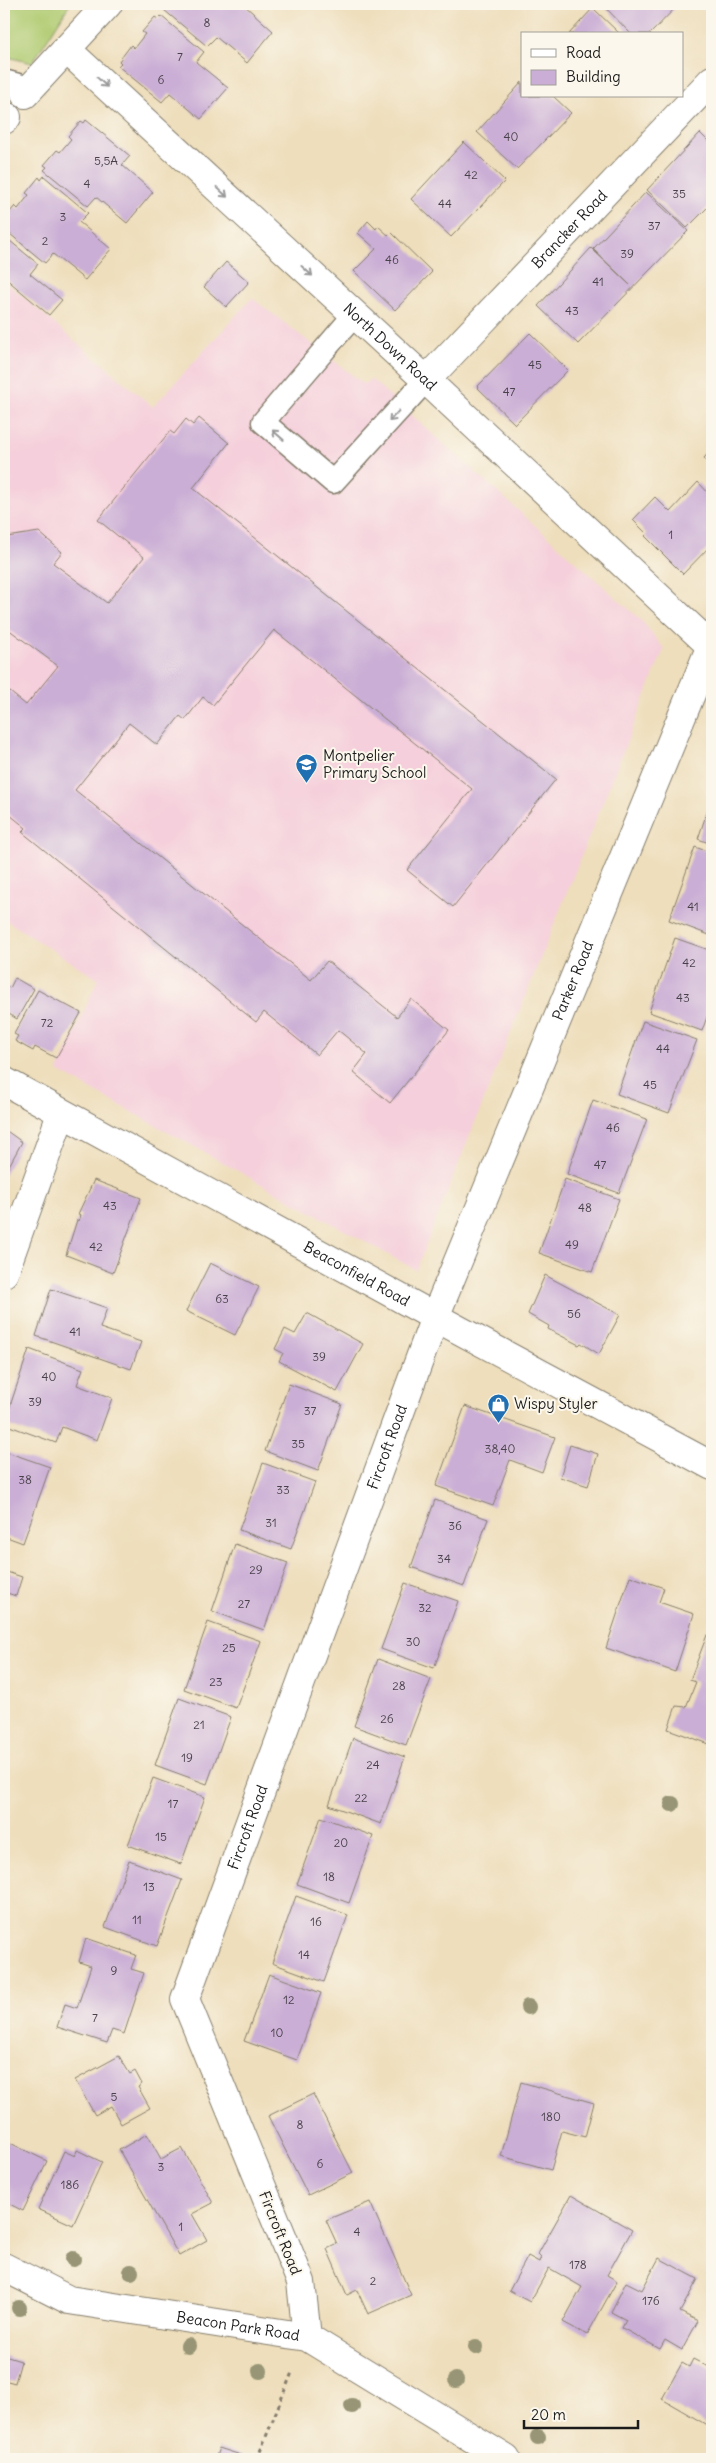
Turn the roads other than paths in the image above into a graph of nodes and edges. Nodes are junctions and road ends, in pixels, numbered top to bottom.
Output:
1 (108, 4) edge
2 (66, 49) junction
3 (712, 80) edge
4 (20, 88) edge
5 (355, 314) junction
6 (426, 380) junction
7 (712, 645) edge
8 (4, 1081) edge
9 (61, 1114) junction
10 (4, 1273) edge
11 (435, 1318) junction
12 (712, 1466) edge
13 (4, 2267) edge
14 (308, 2337) junction
15 (506, 2459) edge

1 - 2 street
2 - 4 street
2 -> 5 street, North Down Road
3 - 6 street, Brancker Road
5 - 6 street, North Down Road
6 -> 5 lane
6 - 7 street, North Down Road
7 - 11 street, Parker Road
8 - 9 street, Beaconfield Road
9 - 10 street
9 - 11 street, Beaconfield Road
11 - 12 street, Beaconfield Road
11 - 14 street, Fircroft Road
13 - 14 street, Beacon Park Road
14 - 15 street, Beacon Park Road

